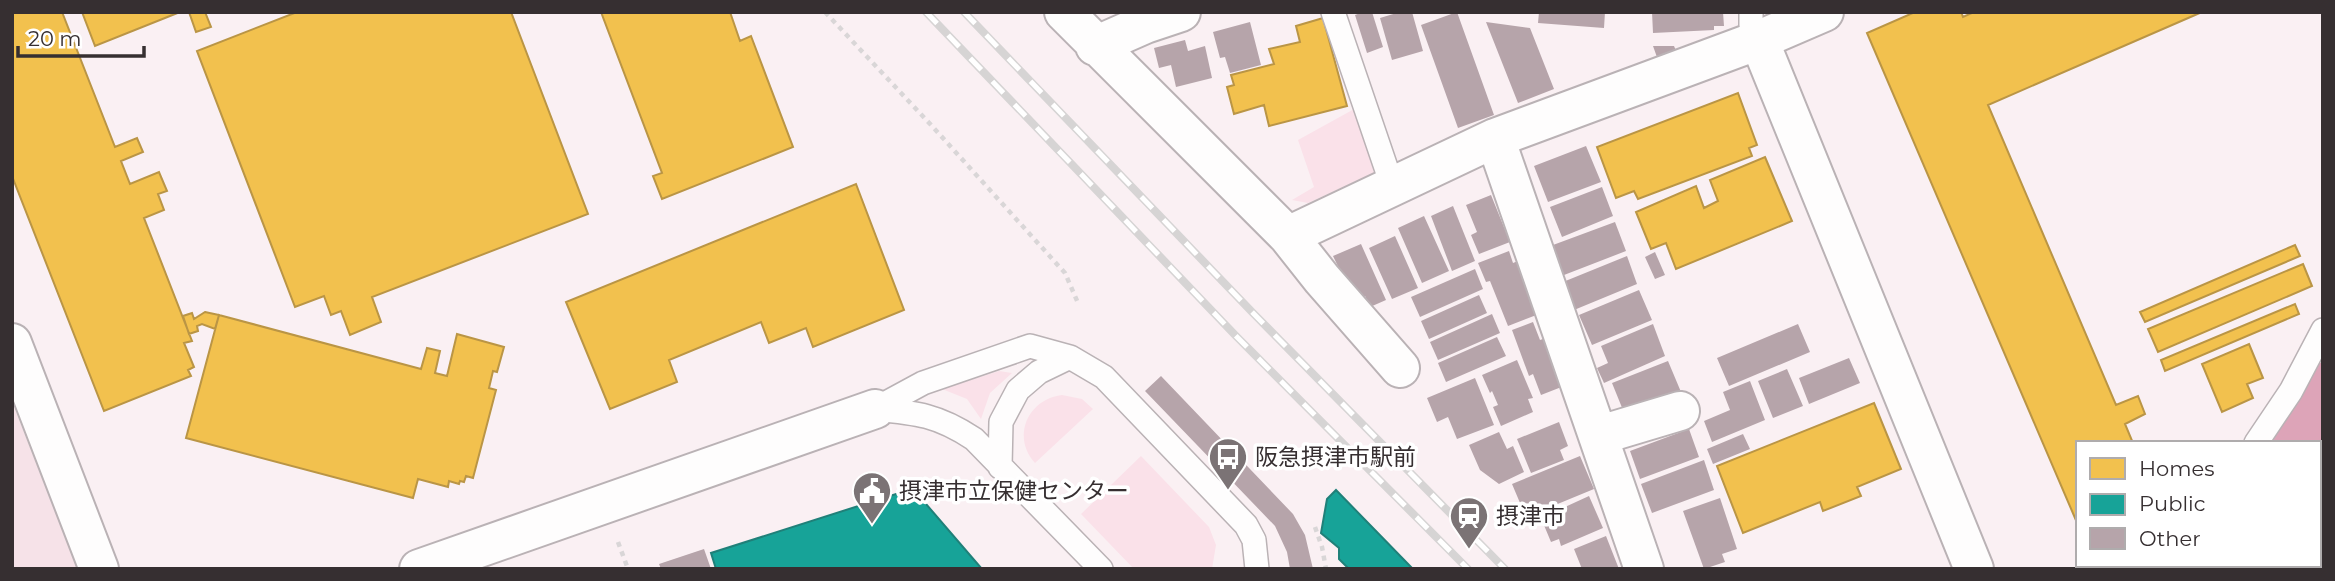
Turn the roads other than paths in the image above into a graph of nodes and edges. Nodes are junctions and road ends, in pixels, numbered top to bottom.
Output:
1 (1064, 12) edge
2 (1181, 12) edge
3 (1333, 12) edge
4 (1824, 12) edge
5 (1755, 26) edge
6 (1095, 46) junction
7 (1495, 138) junction
8 (1393, 188) junction
9 (1289, 236) junction
10 (2323, 330) edge
11 (12, 343) edge
12 (1070, 357) junction
13 (1400, 368) dead end
14 (875, 409) junction
15 (1681, 411) dead end
16 (1600, 436) junction
17 (2257, 441) edge
18 (1000, 467) junction
19 (99, 569) edge
20 (419, 569) edge
21 (1101, 569) edge
22 (1257, 569) edge
23 (1644, 569) edge
24 (1974, 569) edge

1 - 6 street
2 - 6 street
3 - 8 lane
4 - 5 street
5 - 7 street
5 - 24 street
6 - 9 street
7 - 8 street
7 - 16 street
8 - 9 street
9 - 13 street
10 - 17 lane
11 - 19 street
12 - 14 lane
12 - 18 lane
12 - 22 lane
14 - 18 lane
14 - 20 street
15 - 16 street
16 - 23 street
18 - 21 lane

